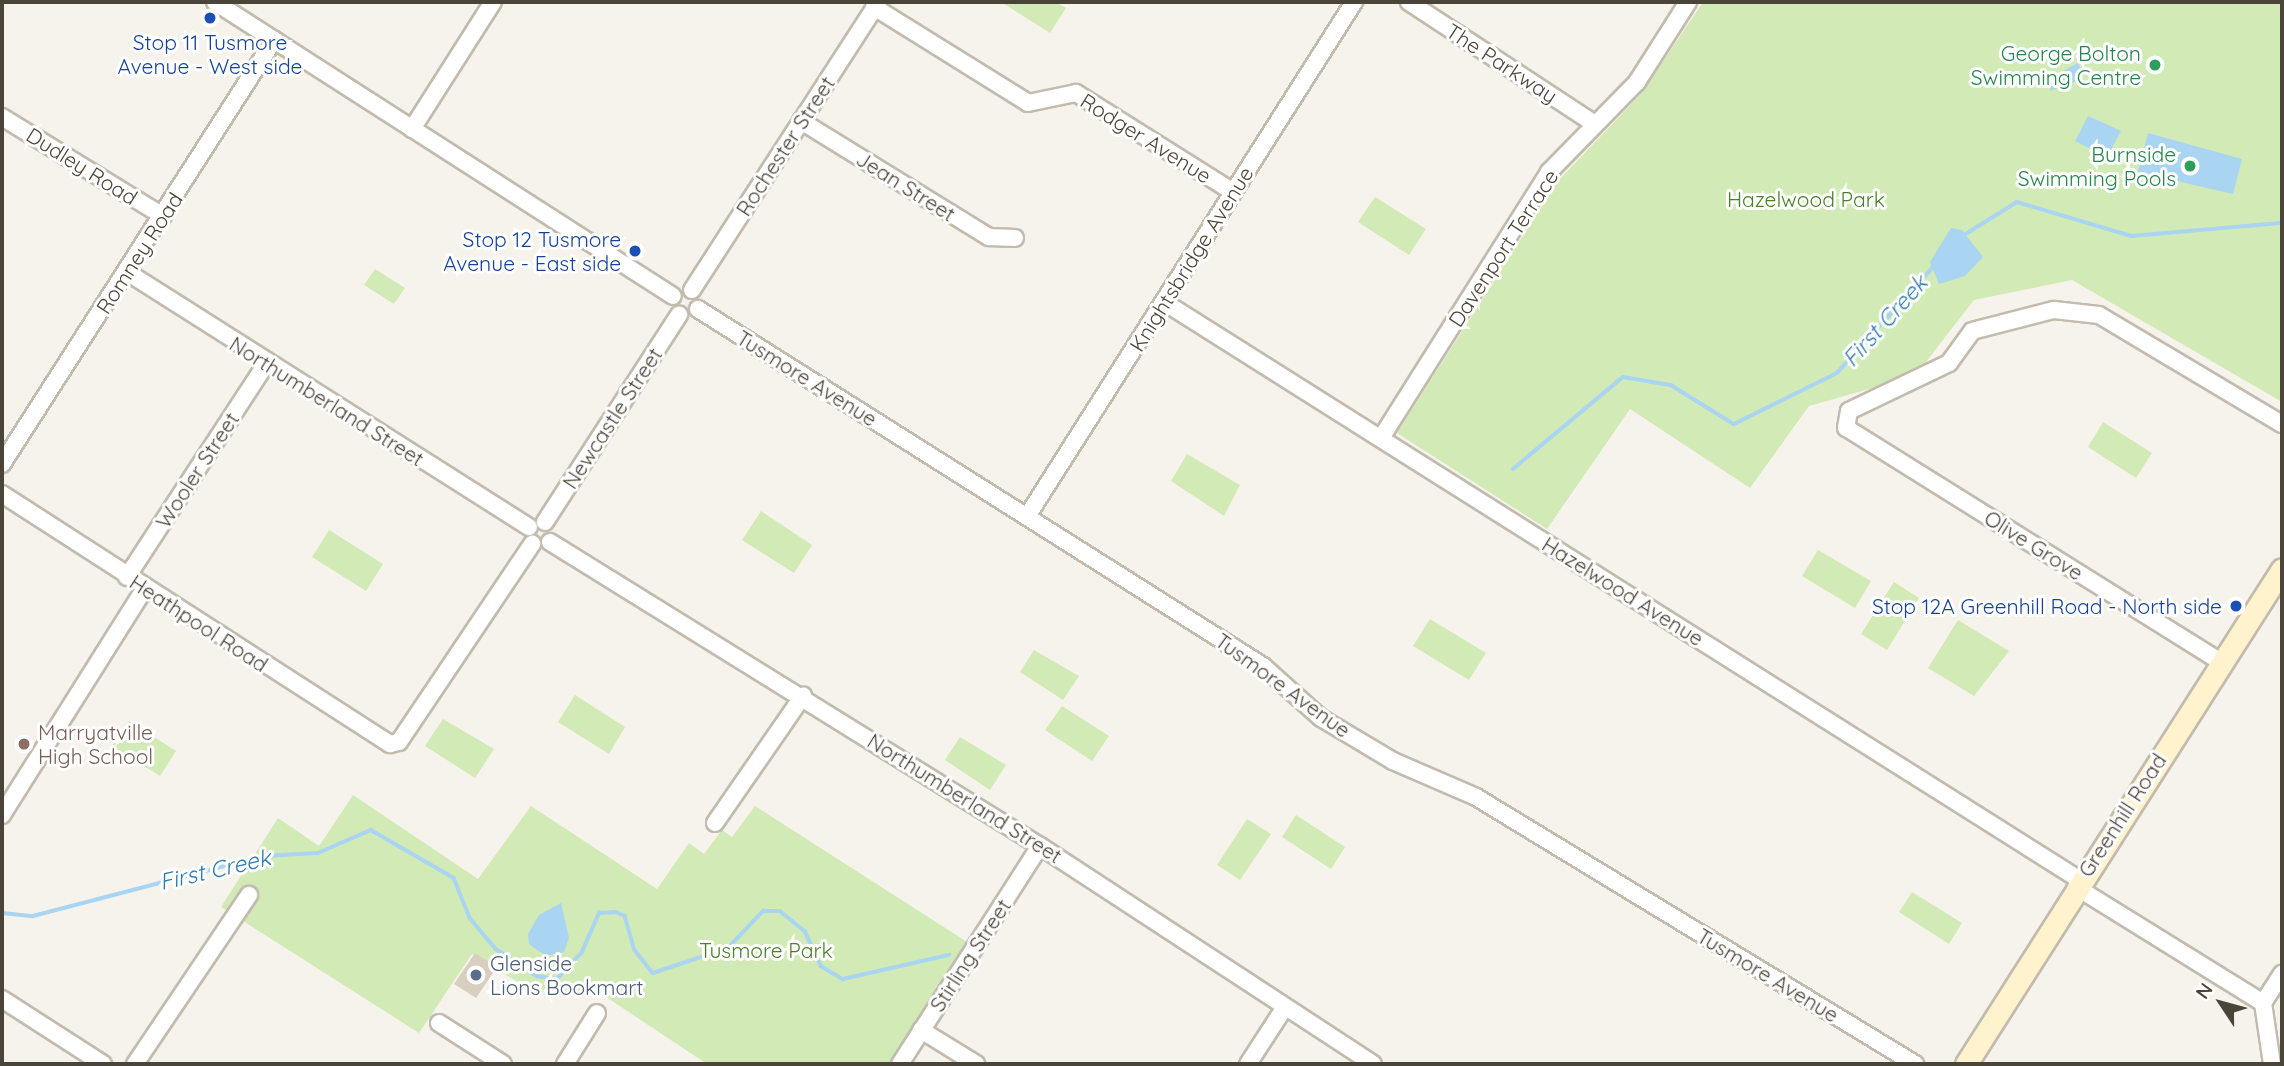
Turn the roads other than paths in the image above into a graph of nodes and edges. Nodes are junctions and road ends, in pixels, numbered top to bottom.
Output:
1 (215, 2) edge
2 (493, 2) edge
3 (1354, 2) edge
4 (1409, 2) edge
5 (1688, 2) edge
6 (876, 4) edge
7 (274, 40) junction
8 (2, 117) edge
9 (801, 121) junction
10 (1595, 124) junction
11 (412, 129) junction
12 (1233, 192) junction
13 (163, 216) junction
14 (1015, 239) dead end
15 (127, 272) junction
16 (692, 290) junction
17 (673, 296) junction
18 (1164, 302) junction
19 (698, 309) junction
20 (679, 315) junction
21 (266, 364) junction
22 (2282, 424) edge
23 (1381, 438) junction
24 (2, 464) edge
25 (2, 494) edge
26 (1028, 515) junction
27 (537, 524) junction
28 (550, 542) junction
29 (532, 544) junction
30 (2282, 569) edge
31 (127, 577) junction
32 (145, 588) junction
33 (2221, 662) junction
34 (803, 696) junction
35 (2, 815) edge
36 (715, 823) dead end
37 (1040, 846) junction
38 (2078, 883) junction
39 (249, 895) dead end
40 (2282, 974) edge
41 (2, 999) edge
42 (2263, 1003) junction
43 (1285, 1007) junction
44 (597, 1013) dead end
45 (439, 1023) dead end
46 (921, 1030) junction
47 (103, 1064) edge
48 (135, 1064) edge
49 (503, 1064) edge
50 (565, 1064) edge
51 (900, 1064) edge
52 (976, 1064) edge
53 (1248, 1064) edge
54 (1373, 1064) edge
55 (1914, 1064) edge
56 (1966, 1064) edge
57 (2272, 1064) edge

1 - 7 street
2 - 11 street
3 - 12 street, Knightsbridge Avenue
4 - 10 street, The Parkway
5 - 10 street, Davenport Terrace
6 - 9 street, Rochester Street
6 - 12 street, Rodger Avenue
7 - 11 street
7 - 13 street, Romney Road
8 - 13 street, Dudley Road
9 - 14 street, Jean Street
9 - 16 street, Rochester Street
10 - 23 street, Davenport Terrace
11 - 17 street
12 - 18 street, Knightsbridge Avenue
13 - 15 street, Romney Road
15 - 21 street, Northumberland Street
15 - 24 street, Romney Road
16 - 17 street
16 - 19 street
17 - 20 street
18 - 23 street, Hazelwood Avenue
18 - 26 street, Knightsbridge Avenue
19 - 20 street
19 - 26 street, Tusmore Avenue
20 - 27 street, Newcastle Street
21 - 27 street, Northumberland Street
21 - 31 street, Wooler Street
22 - 33 street, Olive Grove
23 - 38 street, Hazelwood Avenue
25 - 31 street, Heathpool Road
26 - 55 street, Tusmore Avenue
27 - 28 street
27 - 29 street
28 - 29 street
28 - 34 street, Northumberland Street
29 - 32 street, Heathpool Road
30 - 33 main road, Greenhill Road
31 - 32 street, Heathpool Road
32 - 35 street
33 - 38 main road, Greenhill Road
34 - 36 street
34 - 37 street, Northumberland Street
37 - 43 street, Northumberland Street
37 - 46 street, Stirling Street
38 - 42 street, Hazelwood Avenue
38 - 56 main road, Greenhill Road
39 - 48 street
40 - 42 street
41 - 47 street
42 - 57 street
43 - 53 street
43 - 54 street, Northumberland Street
44 - 50 street
45 - 49 street
46 - 51 street, Stirling Street
46 - 52 street

